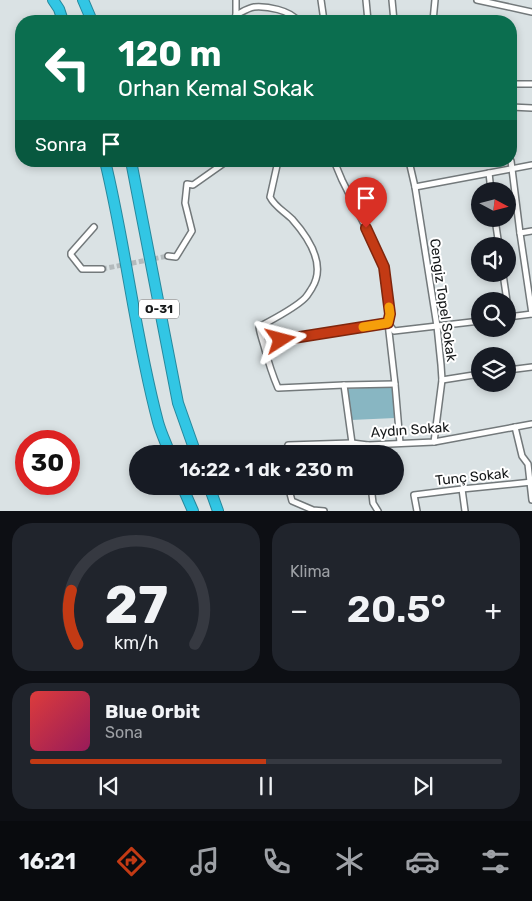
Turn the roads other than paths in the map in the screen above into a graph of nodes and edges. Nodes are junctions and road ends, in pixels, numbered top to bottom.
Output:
1 (53, 0) edge
2 (83, 0) edge
3 (236, 0) edge
4 (321, 0) edge
5 (366, 0) edge
6 (392, 0) edge
7 (435, 0) edge
8 (477, 0) edge
9 (532, 12) edge
10 (62, 15) edge
11 (89, 15) edge
12 (236, 15) joint
13 (289, 15) edge
14 (323, 15) edge
15 (367, 15) edge
16 (393, 15) edge
17 (434, 15) edge
18 (517, 84) edge
19 (532, 84) edge
20 (517, 108) edge
21 (532, 108) edge
22 (532, 165) edge
23 (106, 167) edge
24 (131, 167) edge
25 (218, 167) edge
26 (277, 167) edge
27 (337, 167) edge
28 (410, 167) edge
29 (512, 169) junction
30 (489, 173) junction
31 (490, 182) edge
32 (415, 187) junction
33 (94, 227) dead end
34 (532, 231) edge
35 (520, 233) junction
36 (168, 256) tunnel mouth
37 (102, 269) tunnel mouth
38 (532, 272) edge
39 (525, 273) junction
40 (530, 287) edge
41 (532, 314) edge
42 (516, 316) edge
43 (471, 322) edge
44 (388, 323) junction
45 (436, 326) junction
46 (264, 343) junction
47 (532, 367) edge
48 (516, 369) edge
49 (471, 375) edge
50 (442, 380) junction
51 (395, 384) junction
52 (344, 385) junction
53 (532, 424) edge
54 (515, 427) junction
55 (434, 442) junction
56 (352, 443) junction
57 (400, 443) junction
58 (167, 445) edge
59 (193, 445) edge
60 (288, 445) edge
61 (368, 445) joint
62 (531, 483) edge
63 (462, 489) junction
64 (186, 495) edge
65 (212, 495) edge
66 (290, 495) edge
67 (373, 495) edge
68 (532, 500) edge
69 (193, 511) edge
70 (218, 511) edge
71 (324, 511) edge
72 (378, 511) edge
73 (417, 511) edge
74 (466, 511) edge

1 - 10 highway
2 - 11 highway
3 - 12 street
4 - 14 street
5 - 15 street
6 - 16 street
7 - 17 street
8 - 9 street
12 - 13 street
18 - 19 street
20 - 21 street
22 - 29 street
23 - 58 highway, O-31
24 - 59 highway, O-31
25 - 36 street
26 - 46 street
27 - 44 street
28 - 32 street, Cengiz Topel Sokak
29 - 30 street
29 - 35 street
30 - 31 street
30 - 32 street
32 - 45 street, Cengiz Topel Sokak
33 - 37 street
34 - 35 street
35 - 39 street
38 - 39 street
39 - 40 street
40 - 41 street
41 - 42 street
43 - 45 street
44 - 45 street
44 - 46 street
44 - 51 street
45 - 50 street, Cengiz Topel Sokak
46 - 52 street
47 - 48 street
49 - 50 street
50 - 55 street, Cengiz Topel Sokak
51 - 52 street
51 - 57 street
52 - 56 street
53 - 54 street, Aydın Sokak
54 - 55 street, Aydın Sokak
54 - 62 street
55 - 57 street, Aydın Sokak
56 - 60 street, Aydın Sokak
56 - 61 street, Aydın Sokak
57 - 61 street, Aydın Sokak
62 - 63 street, Tunç Sokak
62 - 68 street
63 - 73 street, Tunç Sokak
63 - 74 street
64 - 69 highway
65 - 70 highway
66 - 71 street
67 - 72 street

